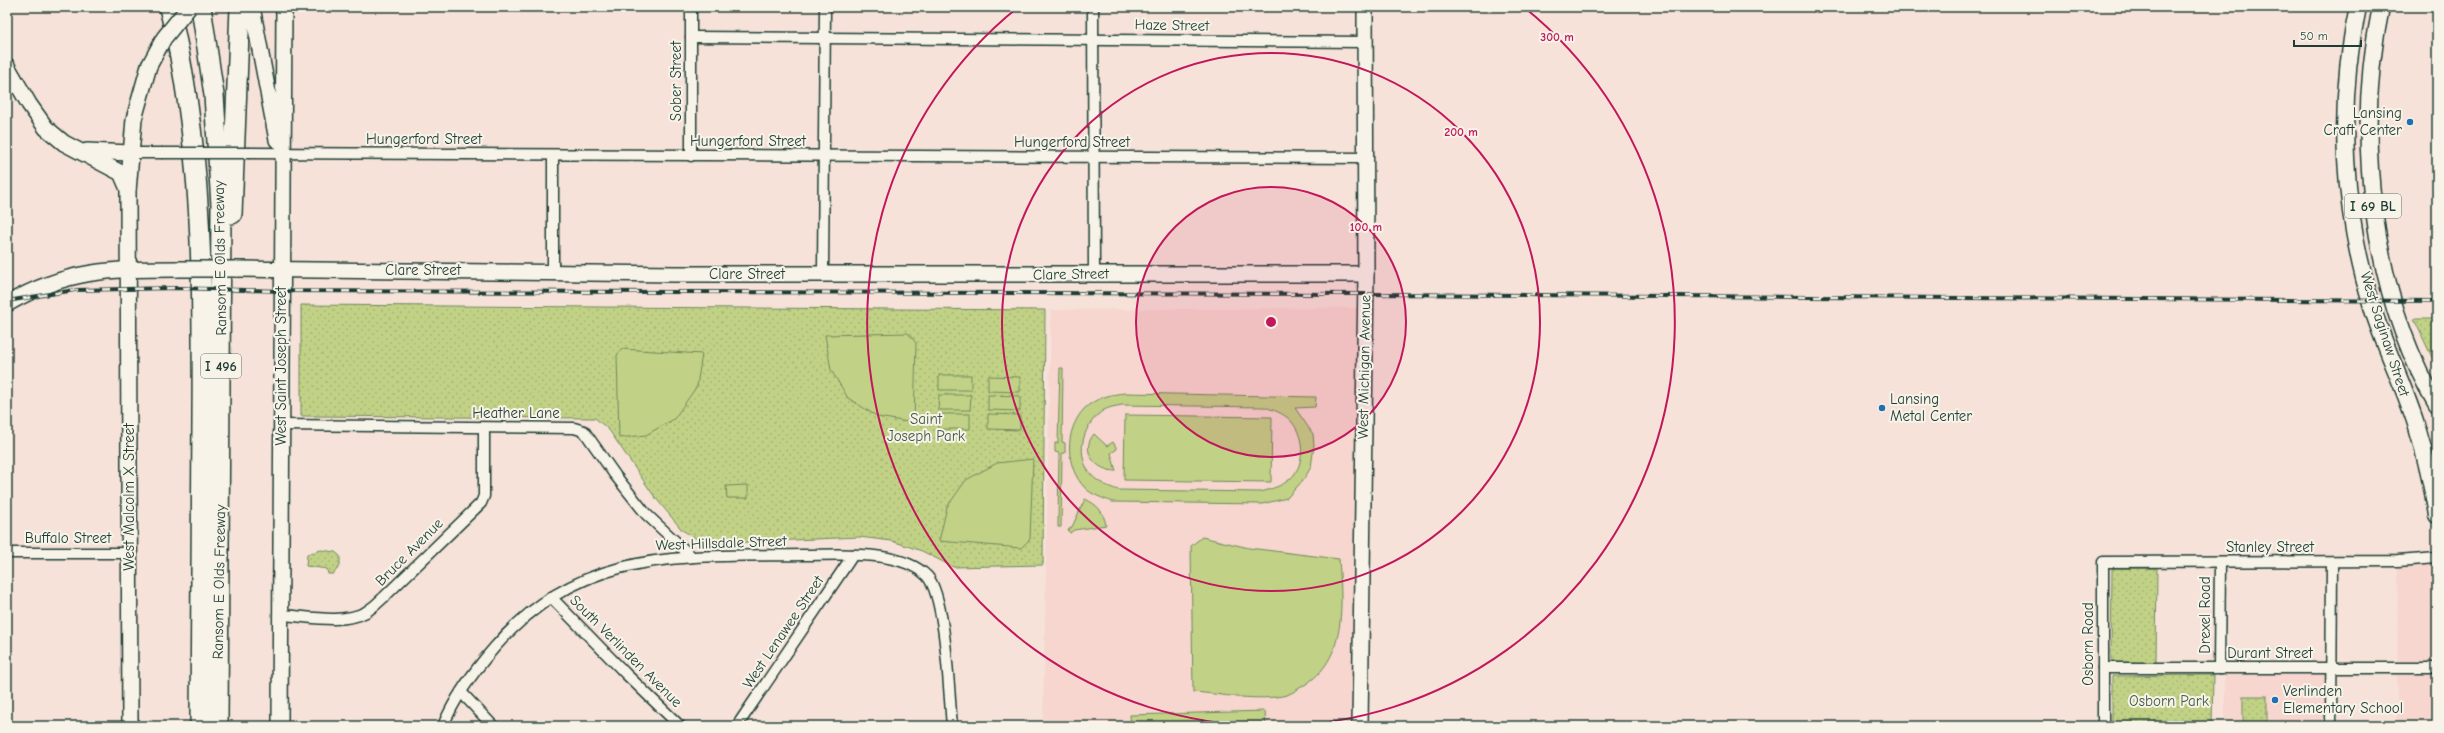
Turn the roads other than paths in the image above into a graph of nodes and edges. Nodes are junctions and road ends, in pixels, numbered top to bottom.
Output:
1 (161, 7) edge
2 (170, 7) edge
3 (189, 7) edge
4 (201, 7) edge
5 (240, 7) edge
6 (252, 7) edge
7 (284, 7) edge
8 (691, 7) edge
9 (825, 7) edge
10 (1093, 7) edge
11 (1365, 7) edge
12 (2358, 7) edge
13 (2381, 7) edge
14 (691, 37) junction
15 (825, 37) junction
16 (1093, 39) junction
17 (1365, 42) junction
18 (7, 66) edge
19 (190, 124) junction
20 (73, 148) junction
21 (130, 154) junction
22 (283, 154) junction
23 (553, 155) junction
24 (691, 156) junction
25 (823, 156) junction
26 (1093, 157) junction
27 (1365, 158) junction
28 (128, 191) junction
29 (128, 269) junction
30 (281, 269) junction
31 (553, 271) junction
32 (823, 273) junction
33 (1094, 273) junction
34 (1366, 274) junction
35 (7, 304) edge
36 (2437, 405) edge
37 (280, 424) junction
38 (484, 429) junction
39 (220, 471) junction
40 (2437, 515) edge
41 (7, 552) edge
42 (130, 553) junction
43 (853, 554) junction
44 (692, 557) junction
45 (2437, 558) edge
46 (2104, 562) joint
47 (2220, 562) junction
48 (2332, 562) junction
49 (552, 597) junction
50 (280, 615) junction
51 (2104, 668) junction
52 (2220, 668) junction
53 (2332, 668) junction
54 (2437, 668) edge
55 (461, 692) junction
56 (130, 726) edge
57 (200, 726) edge
58 (218, 726) edge
59 (280, 726) edge
60 (444, 726) edge
61 (493, 726) edge
62 (680, 726) edge
63 (737, 726) edge
64 (952, 726) edge
65 (1360, 726) edge
66 (2103, 726) edge
67 (2331, 726) edge

1 - 19 highway
2 - 19 highway, I 496
3 - 21 street, West Malcolm X Street, bridge
4 - 39 highway, Ransom E Olds Freeway / I 496
5 - 39 highway
6 - 22 street
7 - 22 street, West Saint Joseph Street
8 - 14 street, Sober Street
9 - 15 street
10 - 16 street
11 - 17 street, West Michigan Avenue
12 - 40 main road, West Saginaw Street / I 69 BL
13 - 36 main road, I 69 BL
14 - 15 street, Haze Street
14 - 24 street, Sober Street
15 - 16 street, Haze Street
15 - 25 street
16 - 17 street, Haze Street
16 - 26 street
17 - 27 street, West Michigan Avenue
18 - 20 street
19 - 57 highway, Ransom E Olds Freeway / I 496
20 - 21 street
20 - 28 street
21 - 22 street, Hungerford Street, bridge
21 - 28 street, West Malcolm X Street
22 - 23 street, Hungerford Street
22 - 30 street, West Saint Joseph Street
23 - 24 street, Hungerford Street
23 - 31 street
24 - 25 street, Hungerford Street
25 - 26 street, Hungerford Street
25 - 32 street
26 - 27 street, Hungerford Street
26 - 33 street
27 - 34 street, West Michigan Avenue
28 - 29 street, West Malcolm X Street
29 - 30 street, Clare Street, bridge
29 - 35 street, Clare Street
29 - 42 street, West Malcolm X Street
30 - 31 street, Clare Street
30 - 37 street, West Saint Joseph Street
31 - 32 street, Clare Street
32 - 33 street, Clare Street
33 - 34 street, Clare Street
34 - 65 street, West Michigan Avenue
37 - 38 street, Heather Lane
37 - 50 street, West Saint Joseph Street
38 - 44 street, Heather Lane
38 - 50 street, Bruce Avenue
39 - 58 highway, Ransom E Olds Freeway / I 496
41 - 42 street, Buffalo Street
42 - 56 street, West Malcolm X Street
43 - 44 street, West Hillsdale Street
43 - 63 street, West Lenawee Street
43 - 64 street, West Hillsdale Street
44 - 49 street, West Hillsdale Street
45 - 48 street, Stanley Street
46 - 47 street, Stanley Street
46 - 51 street, Osborn Road
47 - 48 street, Stanley Street
47 - 52 street, Drexel Road
48 - 53 street
49 - 55 street, West Hillsdale Street
49 - 62 street, South Verlinden Avenue
50 - 59 street, West Saint Joseph Street
51 - 52 street, Durant Street
51 - 66 street, Osborn Road
52 - 53 street, Durant Street
53 - 54 street, Durant Street
53 - 67 street
55 - 60 street, West Hillsdale Street
55 - 61 street

